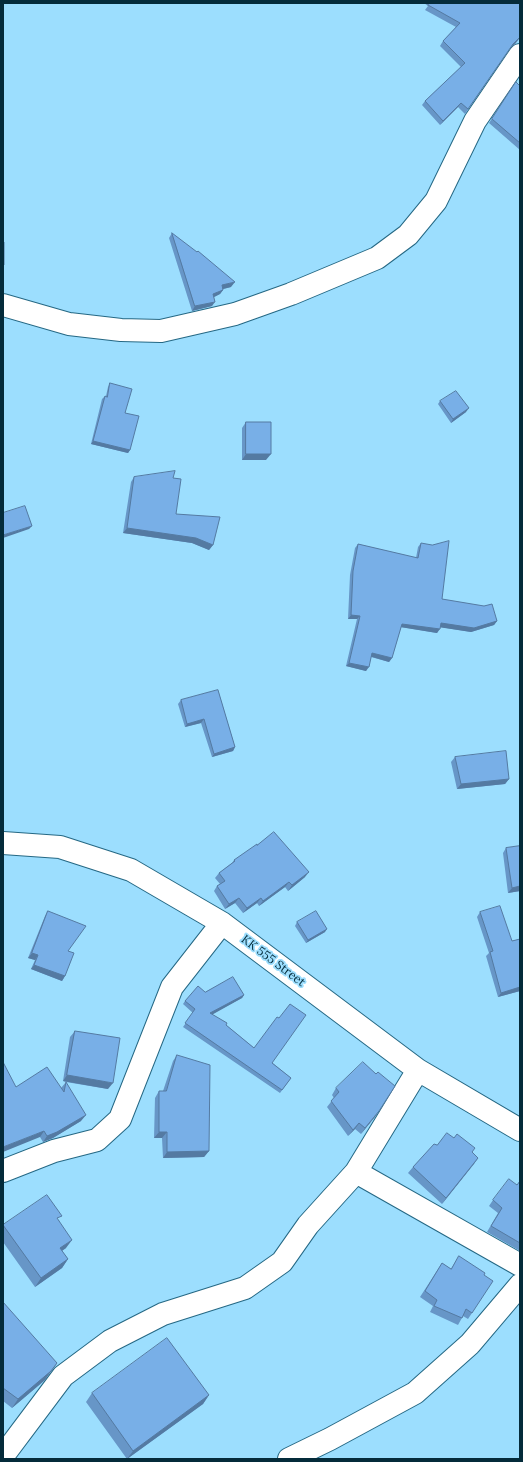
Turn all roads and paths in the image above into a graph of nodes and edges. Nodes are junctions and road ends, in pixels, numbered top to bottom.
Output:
1 (520, 54) edge
2 (3, 305) edge
3 (3, 843) edge
4 (222, 923) junction
5 (418, 1070) junction
6 (520, 1130) edge
7 (3, 1171) edge
8 (356, 1172) junction
9 (520, 1265) edge
10 (520, 1285) edge
11 (3, 1456) edge
12 (289, 1459) edge

1 - 2 street
3 - 4 street, KK 555 Street
4 - 5 street, KK 555 Street
4 - 7 street
5 - 6 street, KK 555 Street
5 - 8 street
8 - 9 street
8 - 11 street
10 - 12 street

